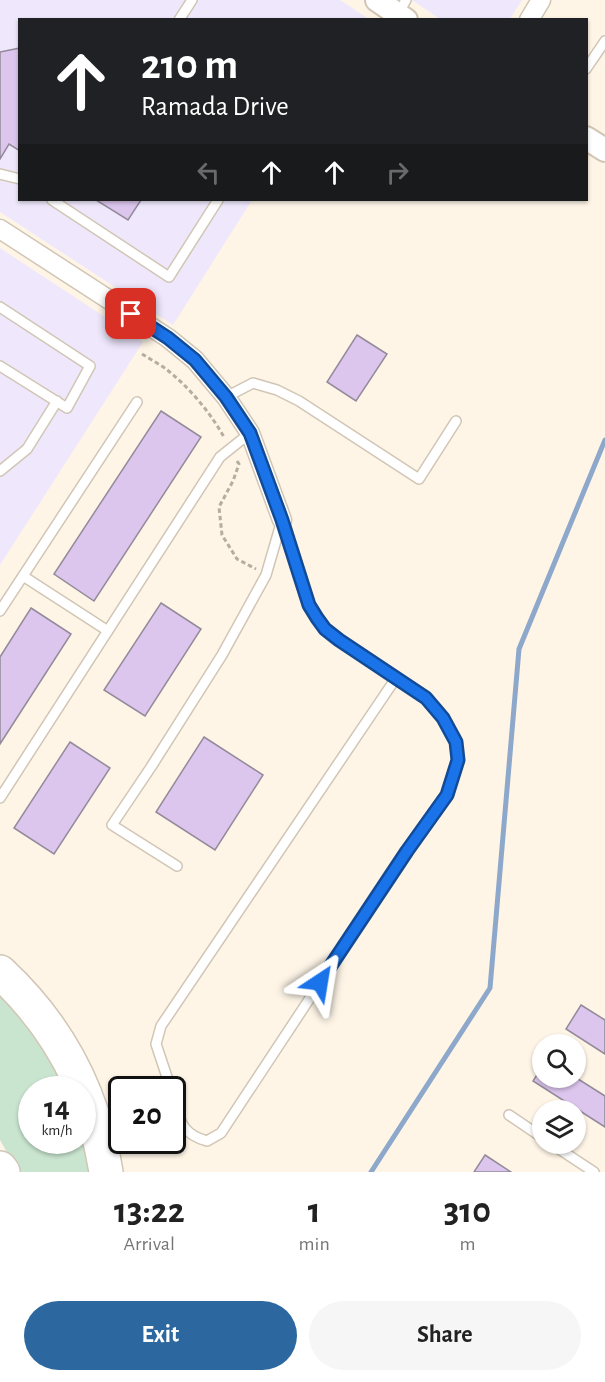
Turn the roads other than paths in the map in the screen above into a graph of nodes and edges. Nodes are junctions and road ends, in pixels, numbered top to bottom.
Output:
1 (192, 0) edge
2 (377, 0) edge
3 (538, 1) edge
4 (404, 11) edge
5 (180, 18) edge
6 (530, 18) edge
7 (605, 41) edge
8 (588, 66) edge
9 (588, 139) edge
10 (605, 150) edge
11 (0, 173) edge
12 (18, 178) edge
13 (54, 201) edge
14 (217, 201) edge
15 (0, 229) edge
16 (0, 307) edge
17 (0, 366) edge
18 (226, 397) junction
19 (57, 401) junction
20 (137, 402) dead end
21 (456, 421) dead end
22 (250, 433) junction
23 (0, 471) edge
24 (282, 520) junction
25 (23, 576) junction
26 (0, 611) edge
27 (108, 631) junction
28 (396, 678) junction
29 (0, 798) edge
30 (177, 866) dead end
31 (0, 972) edge
32 (167, 1076) edge
33 (509, 1115) dead end
34 (186, 1131) edge
35 (532, 1131) edge
36 (567, 1154) edge
37 (0, 1168) edge
38 (3, 1172) edge
39 (106, 1172) edge
40 (594, 1172) edge

1 - 5 lane
2 - 4 street
3 - 6 street
7 - 8 lane
9 - 10 street
11 - 12 lane
13 - 14 lane
15 - 18 street
16 - 19 lane
17 - 19 lane
18 - 21 lane
18 - 22 street
19 - 23 lane
20 - 25 lane
22 - 24 street
22 - 27 lane
24 - 28 lane
24 - 30 lane
25 - 26 lane
25 - 27 lane
27 - 29 lane
28 - 32 lane
28 - 34 lane
31 - 39 highway
33 - 35 lane
36 - 40 lane
37 - 38 highway

